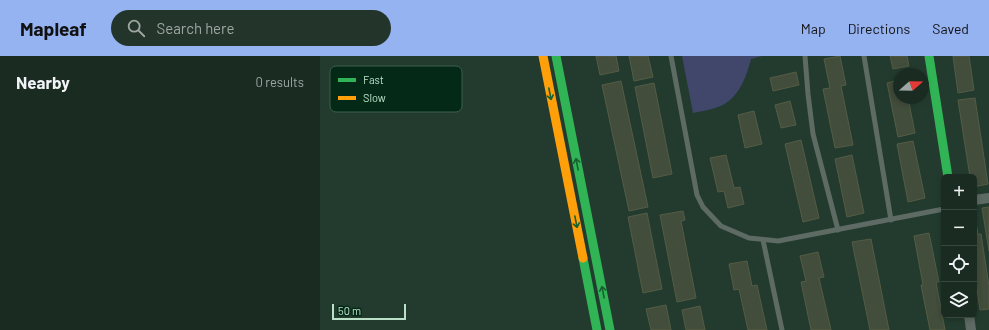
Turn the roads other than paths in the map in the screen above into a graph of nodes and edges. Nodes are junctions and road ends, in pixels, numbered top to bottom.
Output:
1 (543, 56) edge
2 (556, 56) edge
3 (671, 56) edge
4 (805, 56) edge
5 (864, 56) edge
6 (929, 56) edge
7 (948, 174) edge
8 (989, 198) edge
9 (977, 200) edge
10 (941, 210) edge
11 (891, 220) junction
12 (838, 230) junction
13 (763, 240) junction
14 (969, 318) edge
15 (597, 330) edge
16 (610, 330) edge
17 (782, 330) edge
18 (971, 330) edge

1 -> 15 street
16 -> 2 street
3 - 13 lane
4 - 12 lane
5 - 11 lane
6 - 7 street
8 - 9 street
10 - 11 lane
11 - 12 lane
12 - 13 lane
13 - 17 lane
14 - 18 street

